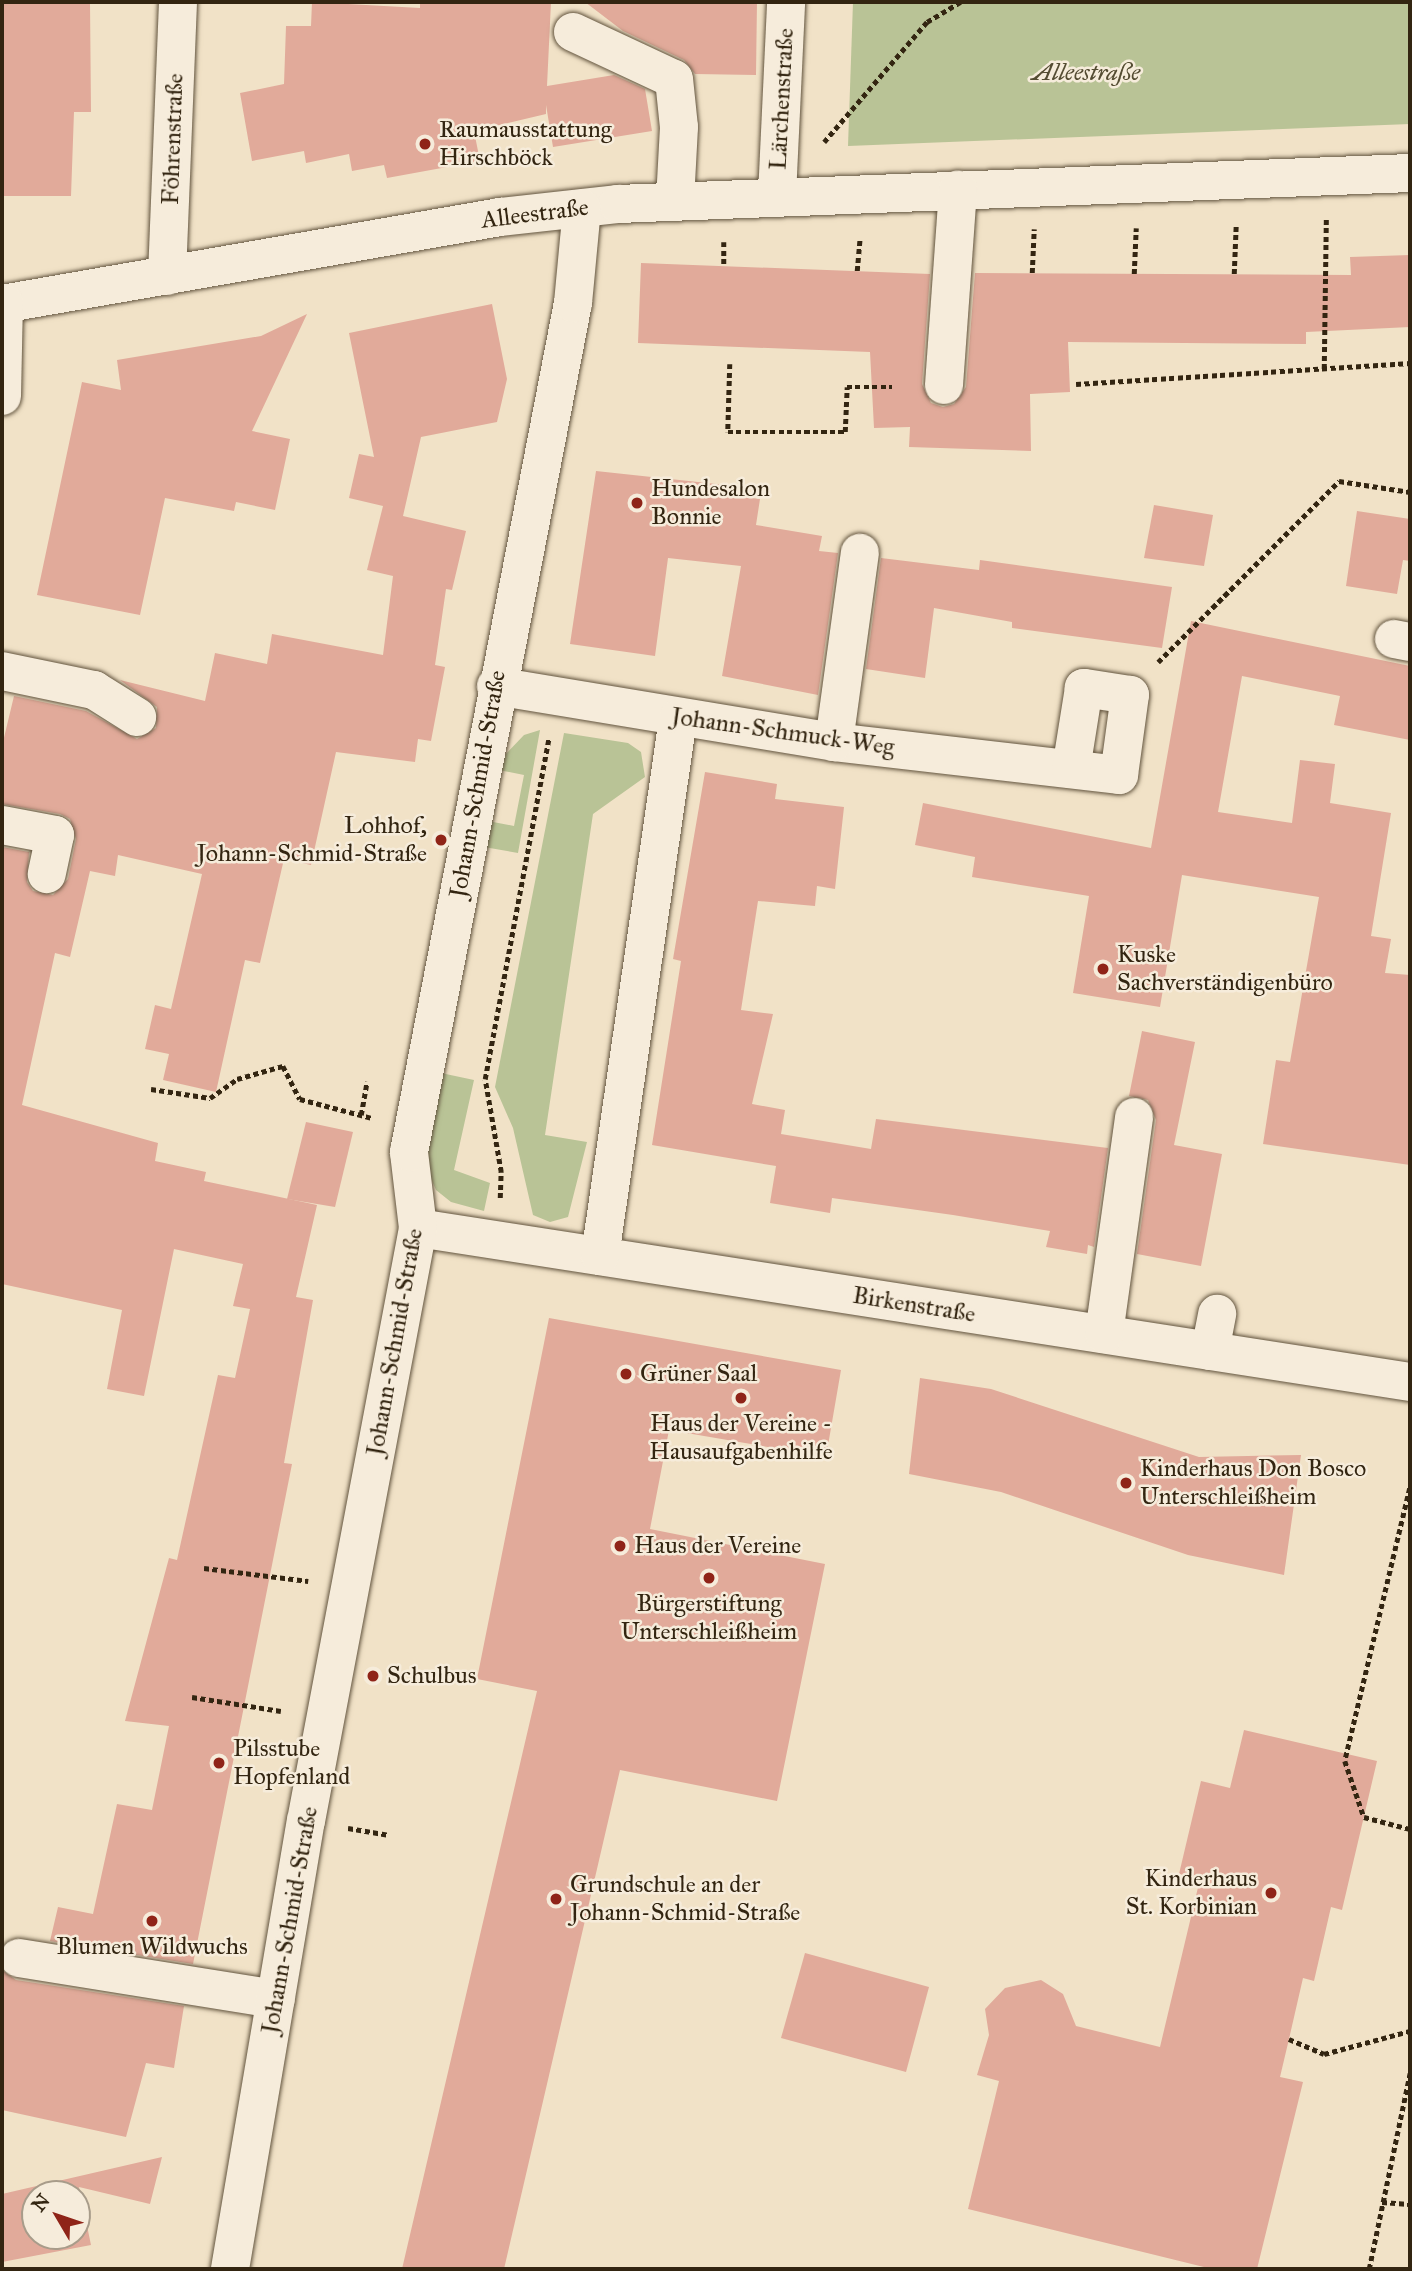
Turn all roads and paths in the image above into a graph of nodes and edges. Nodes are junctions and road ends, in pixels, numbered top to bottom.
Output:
1 (178, 2) edge
2 (786, 2) edge
3 (960, 2) edge
4 (573, 32) dead end
5 (1410, 173) edge
6 (1326, 175) junction
7 (958, 189) junction
8 (777, 196) junction
9 (676, 201) junction
10 (582, 208) junction
11 (167, 276) junction
12 (3, 303) edge
13 (1410, 363) edge
14 (730, 364) dead end
15 (1324, 369) junction
16 (1076, 384) dead end
17 (944, 385) dead end
18 (892, 387) dead end
19 (2, 396) edge
20 (1410, 492) edge
21 (860, 553) dead end
22 (2, 671) edge
23 (496, 686) junction
24 (556, 695) junction
25 (1130, 695) joint
26 (137, 717) dead end
27 (678, 719) junction
28 (834, 742) junction
29 (2, 825) edge
30 (47, 874) dead end
31 (368, 1082) dead end
32 (151, 1089) dead end
33 (361, 1115) junction
34 (1135, 1117) dead end
35 (414, 1128) junction
36 (418, 1228) junction
37 (493, 1240) junction
38 (600, 1256) junction
39 (1217, 1314) dead end
40 (1104, 1334) junction
41 (1210, 1351) junction
42 (1410, 1382) edge
43 (1410, 1488) edge
44 (204, 1568) dead end
45 (351, 1586) junction
46 (192, 1697) dead end
47 (281, 1710) dead end
48 (1410, 1829) edge
49 (19, 1958) dead end
50 (276, 1999) junction
51 (1410, 2031) edge
52 (1289, 2039) dead end
53 (1410, 2073) edge
54 (1382, 2202) junction
55 (1409, 2204) edge
56 (230, 2269) edge
57 (1369, 2269) edge

1 - 11 street, Föhrenstraße
2 - 8 street, Lärchenstraße
3 - 8 path
4 - 9 street
5 - 6 street, Alleestraße
6 - 7 street, Alleestraße
6 - 15 path
7 - 8 street, Alleestraße
7 - 17 street
8 - 9 street, Alleestraße
9 - 10 street, Alleestraße
10 - 11 street, Alleestraße
10 - 23 street, Johann-Schmid-Straße
11 - 12 street, Alleestraße
12 - 19 street
13 - 15 path
14 - 18 path
15 - 16 path
20 - 25 path
21 - 28 street
22 - 26 street
23 - 24 street, Johann-Schmuck-Weg
23 - 35 street, Johann-Schmid-Straße
24 - 27 street, Johann-Schmuck-Weg
24 - 37 path
25 - 28 street, Johann-Schmuck-Weg
27 - 28 street, Johann-Schmuck-Weg
27 - 38 street
29 - 30 street
31 - 33 path
32 - 33 path
33 - 35 path
34 - 40 street
35 - 36 street, Johann-Schmid-Straße
36 - 37 street, Birkenstraße
36 - 45 street, Johann-Schmid-Straße
37 - 38 street, Birkenstraße
38 - 40 street, Birkenstraße
39 - 41 street
40 - 41 street, Birkenstraße
41 - 42 street, Birkenstraße
43 - 48 path
44 - 45 path
45 - 50 street, Johann-Schmid-Straße
46 - 47 path
49 - 50 street
50 - 56 street, Johann-Schmid-Straße
51 - 52 path
53 - 54 path
54 - 55 path
54 - 57 path

